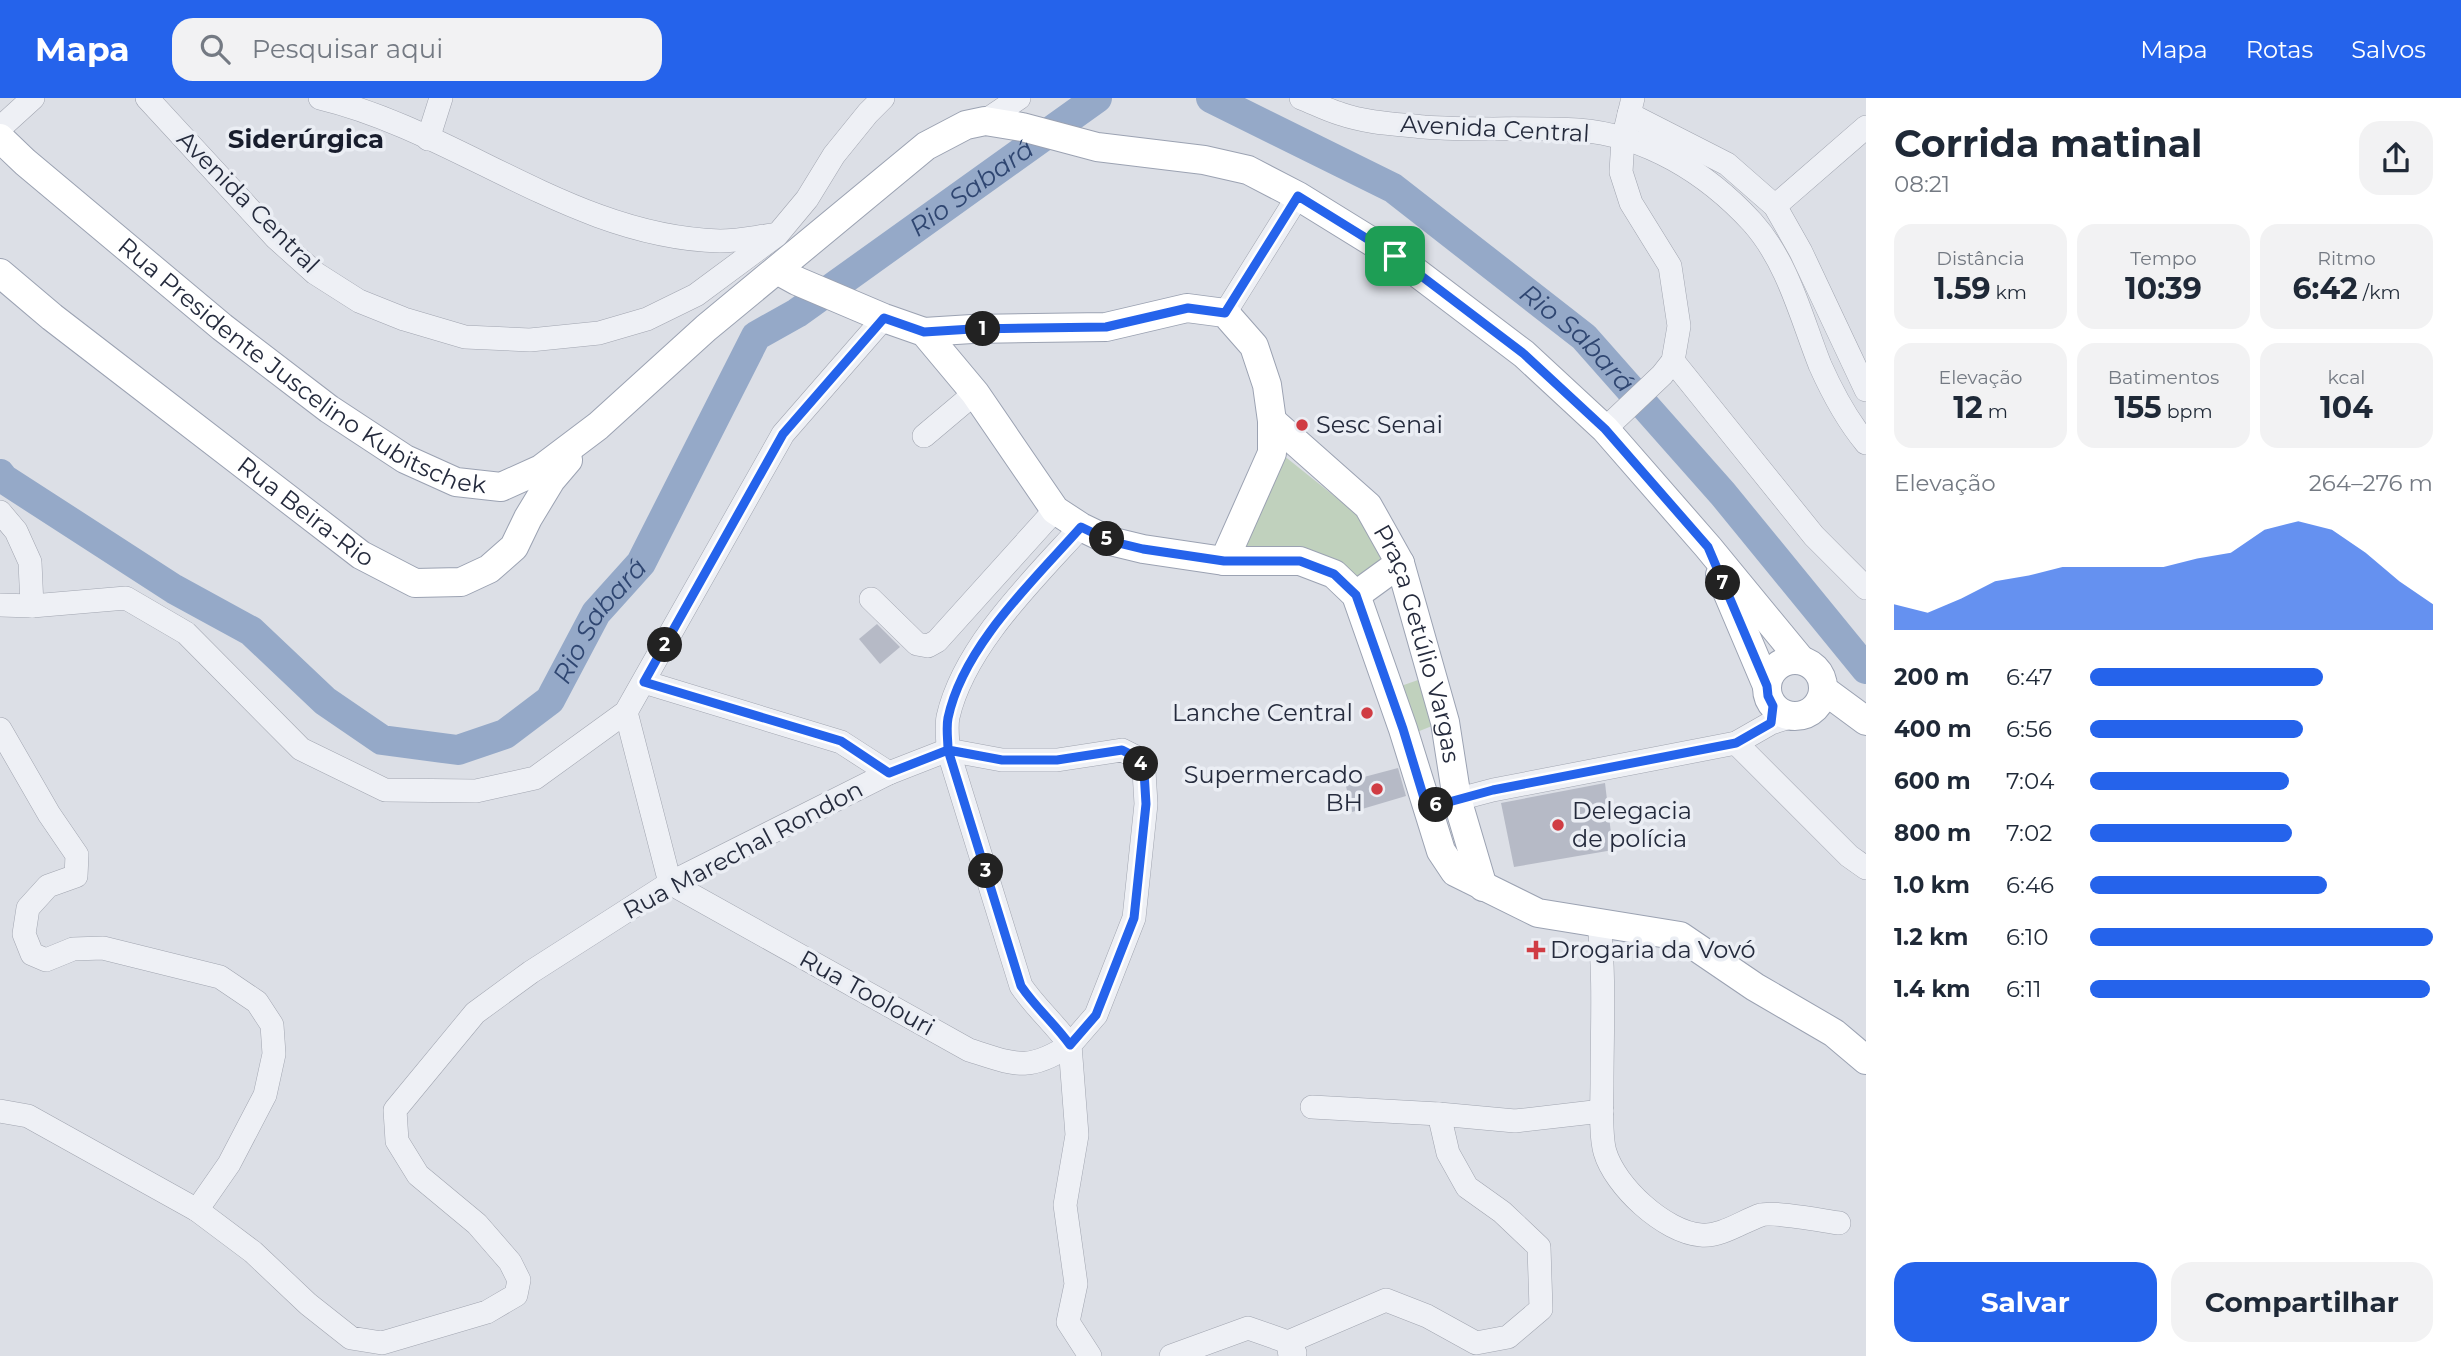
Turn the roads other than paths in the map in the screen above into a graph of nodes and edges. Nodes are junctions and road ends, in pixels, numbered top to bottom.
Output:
1 (33, 98) edge
2 (146, 98) edge
3 (320, 98) edge
4 (441, 98) edge
5 (883, 98) edge
6 (1019, 98) edge
7 (1301, 98) edge
8 (1631, 106) edge
9 (985, 121) junction
10 (1866, 127) edge
11 (0, 128) edge
12 (0, 138) edge
13 (428, 139) junction
14 (1623, 139) junction
15 (1298, 196) junction
16 (1775, 206) junction
17 (777, 235) junction
18 (0, 273) edge
19 (787, 275) junction
20 (874, 313) junction
21 (1225, 313) junction
22 (972, 329) junction
23 (924, 332) junction
24 (954, 368) junction
25 (1668, 368) junction
26 (1866, 390) edge
27 (975, 393) junction
28 (1272, 421) junction
29 (1613, 422) junction
30 (598, 426) junction
31 (924, 436) dead end
32 (1866, 443) edge
33 (501, 487) junction
34 (1055, 510) junction
35 (0, 512) edge
36 (528, 518) junction
37 (1081, 527) junction
38 (1708, 547) junction
39 (1224, 561) junction
40 (1400, 563) junction
41 (1866, 588) edge
42 (1356, 595) junction
43 (871, 598) dead end
44 (0, 605) edge
45 (32, 606) junction
46 (1425, 652) junction
47 (1801, 660) junction
48 (1380, 662) junction
49 (644, 682) junction
50 (1790, 705) junction
51 (626, 712) junction
52 (1863, 719) edge
53 (0, 729) edge
54 (1736, 743) junction
55 (948, 750) junction
56 (889, 773) junction
57 (1458, 799) junction
58 (1427, 808) junction
59 (1866, 868) edge
60 (670, 883) junction
61 (1483, 887) junction
62 (1599, 924) junction
63 (1070, 1045) junction
64 (1866, 1060) edge
65 (1312, 1107) dead end
66 (0, 1111) edge
67 (1602, 1111) junction
68 (1439, 1114) junction
69 (197, 1210) junction
70 (1839, 1223) dead end
71 (1292, 1352) edge
72 (1090, 1356) edge
73 (1171, 1356) edge

1 - 11 street
2 - 17 street, Avenida Central
3 - 13 street
4 - 13 street
5 - 17 street, Avenida Central
6 - 9 street
7 - 14 street, Avenida Central
8 - 14 street
8 - 16 street
9 - 15 main road
9 - 19 main road, Rua Presidente Juscelino Kubitschek
10 - 16 street
12 - 33 main road, Rua Presidente Juscelino Kubitschek
13 - 17 street
14 - 25 street
14 - 32 street, Avenida Central
15 - 21 street
15 - 29 main road
16 - 26 street
18 - 36 main road, Rua Beira-Rio
19 - 20 main road
19 - 30 main road, Rua Presidente Juscelino Kubitschek
20 - 23 main road
20 - 49 street
21 - 22 main road
21 - 28 main road
22 - 23 main road
22 - 24 main road
23 - 24 main road
24 - 27 main road
25 - 29 street
25 - 41 street
27 - 31 street
27 - 34 main road
28 - 39 main road
28 - 40 main road, Praça Getúlio Vargas
29 - 38 main road
30 - 33 main road, Rua Presidente Juscelino Kubitschek
30 - 36 main road, Rua Beira-Rio
33 - 36 main road
34 - 37 main road, Praça Getúlio Vargas
34 - 43 street
35 - 45 street
37 - 39 main road, Praça Getúlio Vargas
37 - 55 street
38 - 47 main road
38 - 50 main road
39 - 42 main road, Praça Getúlio Vargas
40 - 42 main road
40 - 46 main road, Praça Getúlio Vargas
42 - 48 main road, Praça Getúlio Vargas
44 - 45 street
45 - 51 street
46 - 48 main road
46 - 57 main road, Praça Getúlio Vargas
47 - 50 main road
47 - 50 main road
48 - 58 main road, Praça Getúlio Vargas
49 - 51 street
49 - 56 street
50 - 52 main road
50 - 54 street
51 - 60 street
53 - 69 street
54 - 57 street
54 - 59 street
55 - 56 street, Rua Marechal Rondon
55 - 63 street
55 - 63 street
56 - 60 street, Rua Marechal Rondon
57 - 58 street
57 - 61 main road, Praça Getúlio Vargas
58 - 61 main road, Praça Getúlio Vargas
60 - 63 street, Rua Toolouri
60 - 69 street, Rua Marechal Rondon
61 - 62 main road
62 - 64 main road
62 - 67 street
63 - 72 street
65 - 68 street
66 - 69 street, Rua Marechal Rondon
67 - 68 street
67 - 70 street
68 - 71 street
71 - 73 street

